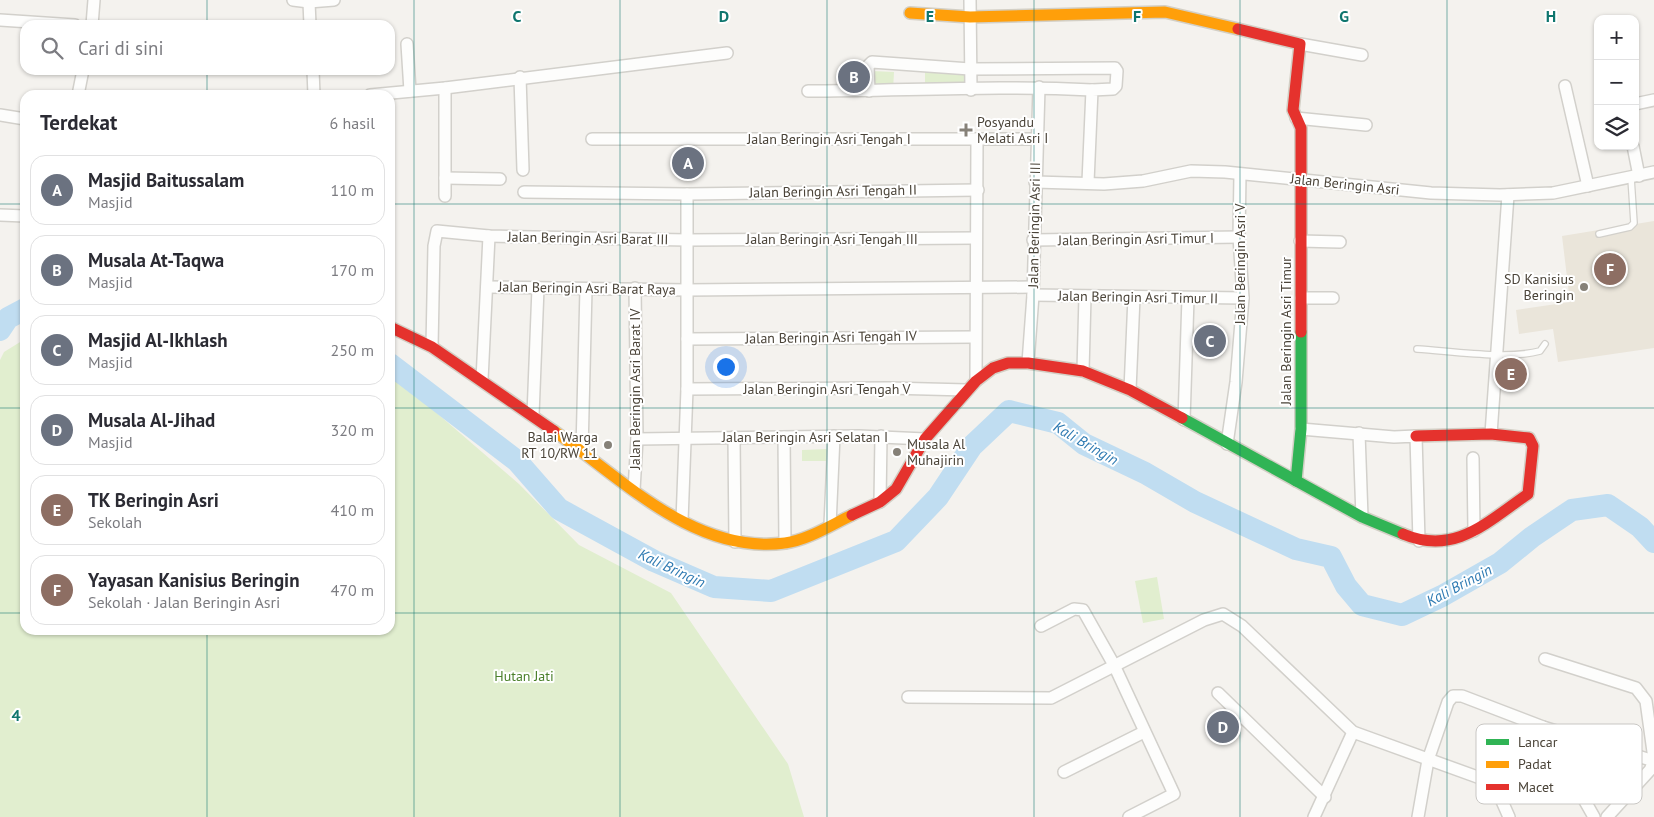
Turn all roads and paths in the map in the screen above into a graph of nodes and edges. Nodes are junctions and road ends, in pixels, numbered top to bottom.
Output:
1 (94, 0) edge
2 (293, 0) edge
3 (334, 0) edge
4 (970, 0) edge
5 (309, 2) junction
6 (910, 13) dead end
7 (970, 16) junction
8 (0, 20) edge
9 (92, 20) edge
10 (310, 20) edge
11 (20, 21) edge
12 (408, 44) dead end
13 (1300, 44) junction
14 (727, 53) dead end
15 (1362, 55) dead end
16 (970, 69) junction
17 (1028, 69) junction
18 (82, 75) edge
19 (313, 75) edge
20 (520, 77) junction
21 (1565, 86) dead end
22 (1033, 87) junction
23 (445, 88) junction
24 (79, 90) edge
25 (314, 90) edge
26 (971, 90) junction
27 (1092, 90) junction
28 (410, 91) junction
29 (808, 91) dead end
30 (869, 91) junction
31 (395, 92) edge
32 (1654, 100) edge
33 (1639, 103) edge
34 (0, 115) edge
35 (20, 118) edge
36 (1296, 118) junction
37 (1366, 126) dead end
38 (592, 139) dead end
39 (977, 139) junction
40 (1036, 139) junction
41 (1633, 150) edge
42 (523, 170) dead end
43 (1654, 172) edge
44 (1240, 174) junction
45 (1635, 177) junction
46 (445, 178) junction
47 (500, 179) dead end
48 (1302, 180) junction
49 (1035, 182) junction
50 (1088, 182) junction
51 (1588, 186) junction
52 (978, 190) junction
53 (524, 192) dead end
54 (687, 194) junction
55 (1508, 195) junction
56 (445, 196) dead end
57 (0, 215) edge
58 (20, 216) edge
59 (1599, 234) dead end
60 (489, 236) junction
61 (1239, 237) junction
62 (976, 238) junction
63 (687, 240) junction
64 (1033, 240) junction
65 (1300, 241) junction
66 (1340, 242) dead end
67 (487, 286) junction
68 (538, 288) junction
69 (636, 288) junction
70 (976, 288) junction
71 (586, 289) junction
72 (687, 290) junction
73 (1032, 291) junction
74 (1086, 296) junction
75 (1134, 297) junction
76 (1188, 298) junction
77 (1243, 298) junction
78 (1301, 298) junction
79 (1333, 298) dead end
80 (395, 329) edge
81 (974, 337) junction
82 (687, 339) junction
83 (1545, 344) dead end
84 (432, 347) junction
85 (1417, 349) dead end
86 (1497, 354) junction
87 (1028, 363) junction
88 (1083, 371) junction
89 (482, 380) junction
90 (976, 381) junction
91 (687, 389) junction
92 (968, 390) junction
93 (1130, 390) junction
94 (533, 414) junction
95 (1184, 420) junction
96 (1301, 429) junction
97 (1359, 433) junction
98 (1491, 434) junction
99 (834, 436) junction
100 (881, 436) junction
101 (1416, 436) junction
102 (685, 437) junction
103 (734, 437) junction
104 (784, 437) junction
105 (637, 439) junction
106 (925, 439) junction
107 (1226, 444) junction
108 (582, 450) junction
109 (1472, 458) dead end
110 (1296, 481) junction
111 (634, 490) junction
112 (880, 502) junction
113 (1362, 517) junction
114 (682, 521) junction
115 (830, 525) junction
116 (1474, 531) junction
117 (1419, 541) junction
118 (735, 542) junction
119 (785, 543) junction
120 (1041, 626) dead end
121 (1545, 659) dead end
122 (1114, 665) junction
123 (1218, 693) dead end
124 (908, 697) dead end
125 (1535, 724) edge
126 (1144, 732) junction
127 (1353, 732) junction
128 (1642, 756) edge
129 (1428, 760) junction
130 (1654, 760) edge
131 (1064, 772) dead end
132 (1476, 777) edge
133 (1642, 778) edge
134 (1325, 797) junction
135 (1503, 804) edge
136 (1587, 804) edge
137 (1619, 804) edge
138 (1129, 817) edge
139 (1314, 817) edge
140 (1418, 817) edge
141 (1509, 817) edge
142 (1594, 817) edge
143 (1607, 817) edge

1 - 9 street
2 - 5 street
3 - 5 street
4 - 7 street
5 - 10 street
6 - 7 street
7 - 13 street
7 - 16 street
8 - 11 street
12 - 28 street
13 - 15 street
13 - 36 street, Jalan Beringin Asri Timur
14 - 20 street
16 - 17 street
16 - 26 street
16 - 30 street
17 - 22 street, Jalan Beringin Asri III
17 - 27 street
18 - 24 street
19 - 25 street
20 - 23 street
20 - 42 street
21 - 51 street
22 - 26 street
22 - 27 street
22 - 40 street, Jalan Beringin Asri III
23 - 28 street
23 - 46 street
26 - 30 street
27 - 50 street
28 - 31 street
29 - 30 street
32 - 33 street
34 - 35 street
36 - 37 street
36 - 48 street, Jalan Beringin Asri Timur
38 - 39 street, Jalan Beringin Asri Tengah I
39 - 40 street, Jalan Beringin Asri Tengah I
39 - 52 street
40 - 49 street, Jalan Beringin Asri III
41 - 45 street
43 - 45 street, Jalan Beringin Asri
44 - 48 street, Jalan Beringin Asri
44 - 50 street, Jalan Beringin Asri
44 - 61 street, Jalan Beringin Asri V
45 - 51 street, Jalan Beringin Asri
45 - 59 lane
46 - 47 street
46 - 56 street
48 - 55 street, Jalan Beringin Asri
48 - 65 street, Jalan Beringin Asri Timur
49 - 50 street, Jalan Beringin Asri
49 - 64 street, Jalan Beringin Asri III
51 - 55 street, Jalan Beringin Asri
52 - 54 street, Jalan Beringin Asri Tengah II
52 - 62 street
53 - 54 street, Jalan Beringin Asri Tengah II
54 - 63 street
55 - 86 street
57 - 58 street
60 - 63 street, Jalan Beringin Asri Barat III
60 - 67 street
60 - 84 street, Jalan Beringin Asri Barat III
61 - 64 street, Jalan Beringin Asri Timur I
61 - 77 street, Jalan Beringin Asri V
62 - 63 street, Jalan Beringin Asri Tengah III
62 - 70 street
63 - 72 street
64 - 73 street, Jalan Beringin Asri III
65 - 66 street
65 - 78 street, Jalan Beringin Asri Timur
67 - 68 street, Jalan Beringin Asri Barat Raya
67 - 89 street
68 - 71 street, Jalan Beringin Asri Barat Raya
68 - 94 street
69 - 71 street, Jalan Beringin Asri Barat Raya
69 - 72 street, Jalan Beringin Asri Barat Raya
69 - 105 street, Jalan Beringin Asri Barat IV
70 - 72 street, Jalan Beringin Asri Barat Raya
70 - 73 street, Jalan Beringin Asri Timur II
70 - 81 street
71 - 108 street
72 - 82 street
73 - 74 street, Jalan Beringin Asri Timur II
73 - 87 street, Jalan Beringin Asri III
74 - 75 street, Jalan Beringin Asri Timur II
74 - 88 street
75 - 76 street, Jalan Beringin Asri Timur II
75 - 93 street
76 - 77 street, Jalan Beringin Asri Timur II
76 - 95 street
77 - 107 street, Jalan Beringin Asri V
78 - 79 street
78 - 96 street, Jalan Beringin Asri Timur
80 - 84 street
81 - 82 street, Jalan Beringin Asri Tengah IV
81 - 90 street
82 - 91 street
83 - 86 lane
84 - 89 street
85 - 86 lane
86 - 98 street
87 - 88 street
87 - 90 street
88 - 93 street
89 - 94 street
90 - 92 street
91 - 92 street, Jalan Beringin Asri Tengah V
91 - 102 street
92 - 106 street
93 - 95 street
94 - 108 street
95 - 107 street
96 - 97 street
96 - 110 street, Jalan Beringin Asri Timur
97 - 101 street
97 - 113 street
98 - 101 street
98 - 116 street
99 - 100 street, Jalan Beringin Asri Selatan I
99 - 104 street, Jalan Beringin Asri Selatan I
99 - 115 street
100 - 106 street, Jalan Beringin Asri Selatan I
100 - 112 street
101 - 117 street
102 - 103 street, Jalan Beringin Asri Selatan I
102 - 105 street, Jalan Beringin Asri Selatan I
102 - 114 street
103 - 104 street, Jalan Beringin Asri Selatan I
103 - 118 street
104 - 119 street
105 - 111 street, Jalan Beringin Asri Barat IV
106 - 112 street
107 - 110 street
108 - 111 street
109 - 116 street
110 - 113 street
111 - 114 street
112 - 115 street
113 - 117 street
114 - 118 street
115 - 119 street
116 - 117 street
118 - 119 street
120 - 122 street
121 - 130 street
122 - 124 street
122 - 126 street
122 - 127 street
123 - 134 street
125 - 129 street
126 - 131 street
126 - 138 street
127 - 129 street
127 - 134 street
128 - 130 street
129 - 132 street
129 - 140 street
130 - 133 street
134 - 139 street
135 - 141 street
136 - 142 street
137 - 143 street

